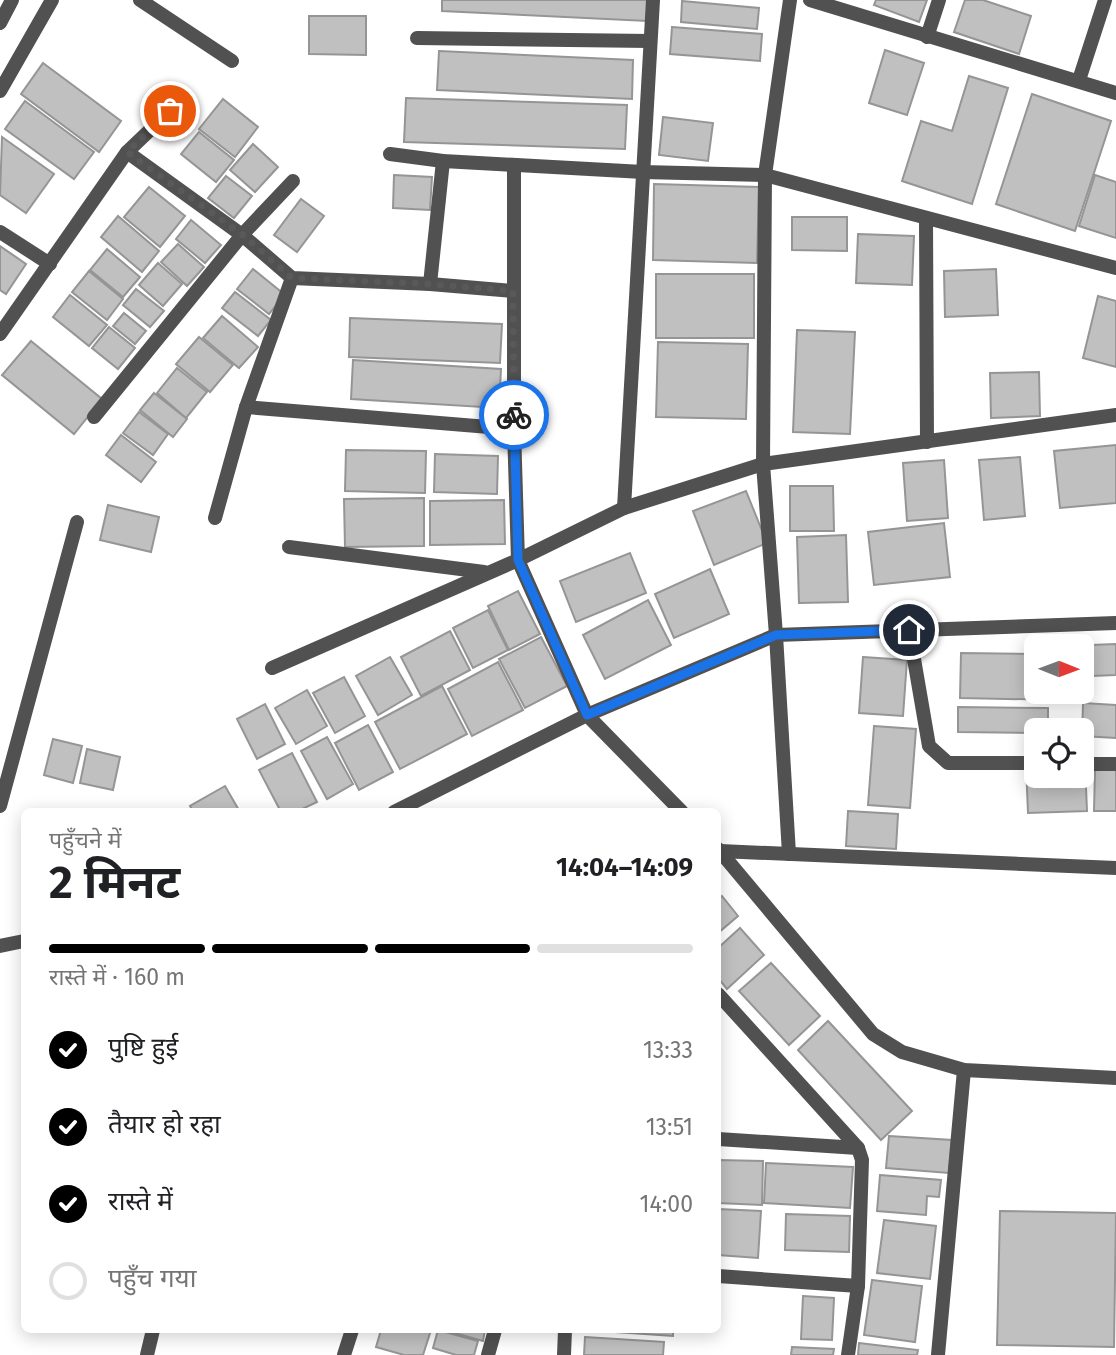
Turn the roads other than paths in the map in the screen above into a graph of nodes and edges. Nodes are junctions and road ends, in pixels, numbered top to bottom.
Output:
1 (12, 0) edge
2 (52, 0) edge
3 (140, 0) edge
4 (653, 0) edge
5 (790, 0) edge
6 (810, 0) edge
7 (939, 0) edge
8 (1105, 0) edge
9 (0, 23) edge
10 (927, 37) junction
11 (417, 38) dead end
12 (650, 41) junction
13 (232, 61) dead end
14 (5, 72) edge
15 (1079, 80) junction
16 (0, 91) edge
17 (1116, 93) edge
18 (170, 111) dead end
19 (127, 152) junction
20 (390, 154) dead end
21 (443, 162) junction
22 (514, 165) junction
23 (643, 172) junction
24 (765, 175) junction
25 (293, 181) dead end
26 (926, 218) junction
27 (0, 232) edge
28 (243, 235) junction
29 (50, 264) junction
30 (1116, 268) edge
31 (292, 278) junction
32 (430, 284) junction
33 (513, 291) junction
34 (0, 334) edge
35 (246, 407) junction
36 (1116, 415) edge
37 (94, 417) dead end
38 (514, 429) junction
39 (927, 442) junction
40 (763, 464) junction
41 (624, 508) junction
42 (215, 518) dead end
43 (77, 522) dead end
44 (289, 548) dead end
45 (518, 560) junction
46 (486, 572) junction
47 (1116, 623) edge
48 (909, 630) junction
49 (776, 635) junction
50 (272, 668) dead end
51 (587, 715) junction
52 (1024, 763) edge
53 (1094, 764) edge
54 (1116, 764) edge
55 (0, 806) edge
56 (402, 808) edge
57 (678, 808) edge
58 (721, 850) edge
59 (721, 852) edge
60 (789, 854) junction
61 (1116, 868) edge
62 (21, 942) edge
63 (0, 946) edge
64 (721, 997) edge
65 (964, 1070) junction
66 (1116, 1078) edge
67 (721, 1139) edge
68 (858, 1148) junction
69 (721, 1276) edge
70 (858, 1286) junction
71 (151, 1333) edge
72 (351, 1333) edge
73 (494, 1333) edge
74 (565, 1333) edge
75 (147, 1355) edge
76 (344, 1355) edge
77 (488, 1355) edge
78 (564, 1355) edge
79 (848, 1355) edge
80 (938, 1355) edge

1 - 9 street
2 - 14 street
3 - 13 street
4 - 12 street
5 - 24 street
6 - 10 street
7 - 10 street
8 - 15 street
10 - 15 street
11 - 12 street
12 - 23 street
14 - 16 street
15 - 17 street
18 - 19 street
19 - 28 street
19 - 29 street
20 - 21 street
21 - 22 street
21 - 32 street
22 - 23 street
22 - 33 street
23 - 24 street
23 - 41 street
24 - 26 street
24 - 40 street
25 - 28 street
26 - 30 street
26 - 39 street
27 - 29 street
28 - 31 street
28 - 37 street
29 - 34 street
31 - 32 street
31 - 35 street
32 - 33 street
33 - 38 street
35 - 38 street
35 - 42 street
36 - 39 street
38 - 45 street
39 - 40 street
40 - 41 street
40 - 49 street
41 - 45 street
43 - 55 street
44 - 46 street
45 - 46 street
45 - 51 street
46 - 50 street
47 - 48 street
48 - 49 street
48 - 52 street
49 - 51 street
49 - 60 street
51 - 56 street
51 - 57 street
53 - 54 street
58 - 60 street
59 - 65 street
60 - 61 street
62 - 63 street
64 - 68 street
65 - 66 street
65 - 80 street
67 - 68 street
68 - 70 street
69 - 70 street
70 - 79 street
71 - 75 street
72 - 76 street
73 - 77 street
74 - 78 street

